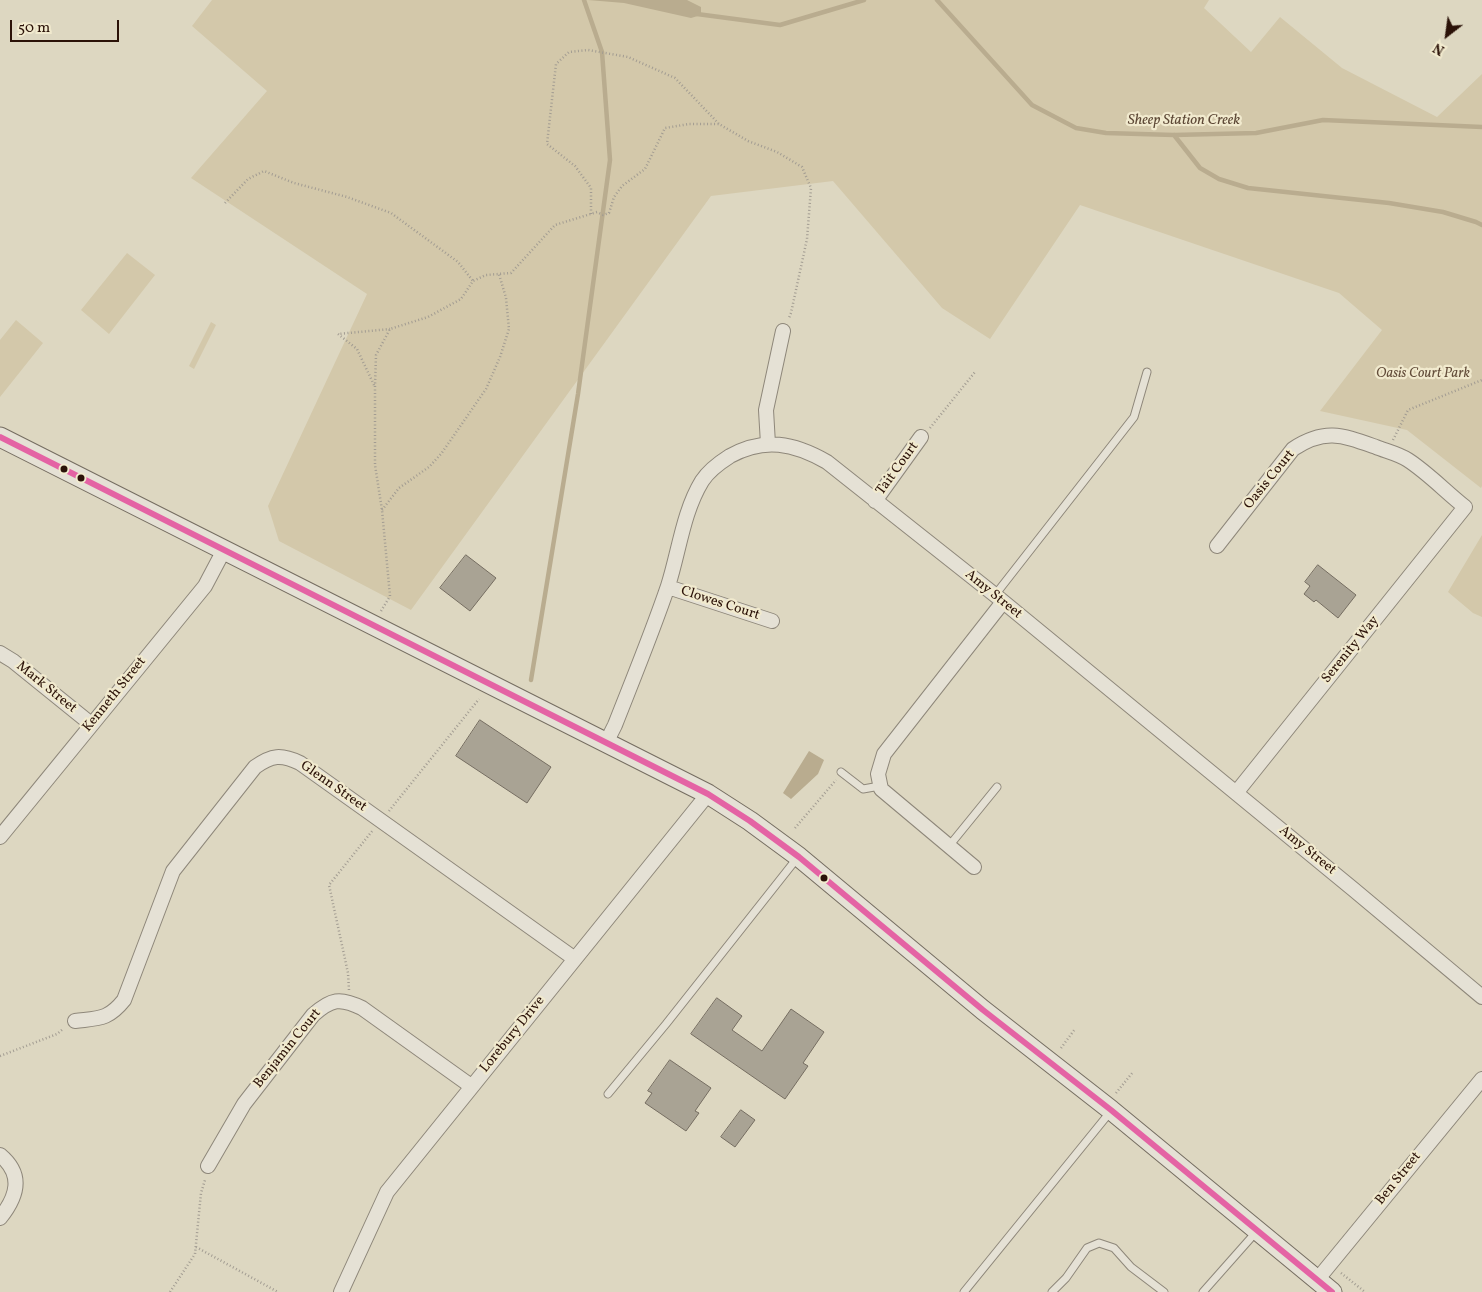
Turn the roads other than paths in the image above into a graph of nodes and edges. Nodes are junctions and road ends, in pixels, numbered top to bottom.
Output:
1 (783, 331) road end
2 (1146, 372) dead end
3 (0, 437) edge
4 (921, 437) road end
5 (768, 444) junction
6 (875, 501) junction
7 (1465, 507) joint
8 (1217, 546) dead end
9 (224, 550) junction
10 (668, 587) junction
11 (999, 598) junction
12 (772, 621) dead end
13 (0, 653) edge
14 (91, 724) junction
15 (606, 743) junction
16 (841, 772) dead end
17 (880, 786) junction
18 (996, 786) dead end
19 (1236, 792) junction
20 (708, 794) junction
21 (0, 838) edge
22 (949, 846) junction
23 (799, 857) junction
24 (974, 867) dead end
25 (575, 959) junction
26 (1482, 997) edge
27 (75, 1021) road end
28 (1482, 1079) edge
29 (471, 1086) junction
30 (608, 1094) dead end
31 (1114, 1102) junction
32 (0, 1155) edge
33 (208, 1166) road end
34 (0, 1218) edge
35 (1258, 1231) junction
36 (1317, 1280) junction
37 (341, 1292) edge
38 (964, 1292) edge
39 (1052, 1292) edge
40 (1164, 1292) edge
41 (1204, 1292) edge
42 (1332, 1292) edge

1 - 5 street
2 - 11 lane
3 - 9 main road
4 - 6 street, Tait Court
5 - 6 street, Amy Street
5 - 10 street, Amy Street
6 - 11 street, Amy Street
7 - 8 street, Oasis Court
7 - 19 street, Serenity Way
9 - 14 street, Kenneth Street
9 - 15 main road
10 - 12 street, Clowes Court
10 - 15 street, Amy Street
11 - 17 street
11 - 19 street, Amy Street
13 - 14 street, Mark Street
14 - 21 street, Kenneth Street
15 - 20 main road
16 - 17 lane
17 - 22 street
18 - 22 lane
19 - 26 street, Amy Street
20 - 23 main road
20 - 25 street, Lorebury Drive
22 - 24 street
23 - 30 lane
23 - 31 main road
25 - 27 street, Glenn Street
25 - 29 street, Lorebury Drive
28 - 36 street, Ben Street
29 - 33 street, Benjamin Court
29 - 37 street, Lorebury Drive
31 - 35 main road
31 - 38 lane
32 - 34 street
35 - 36 main road
35 - 41 lane
36 - 42 main road
39 - 40 lane

